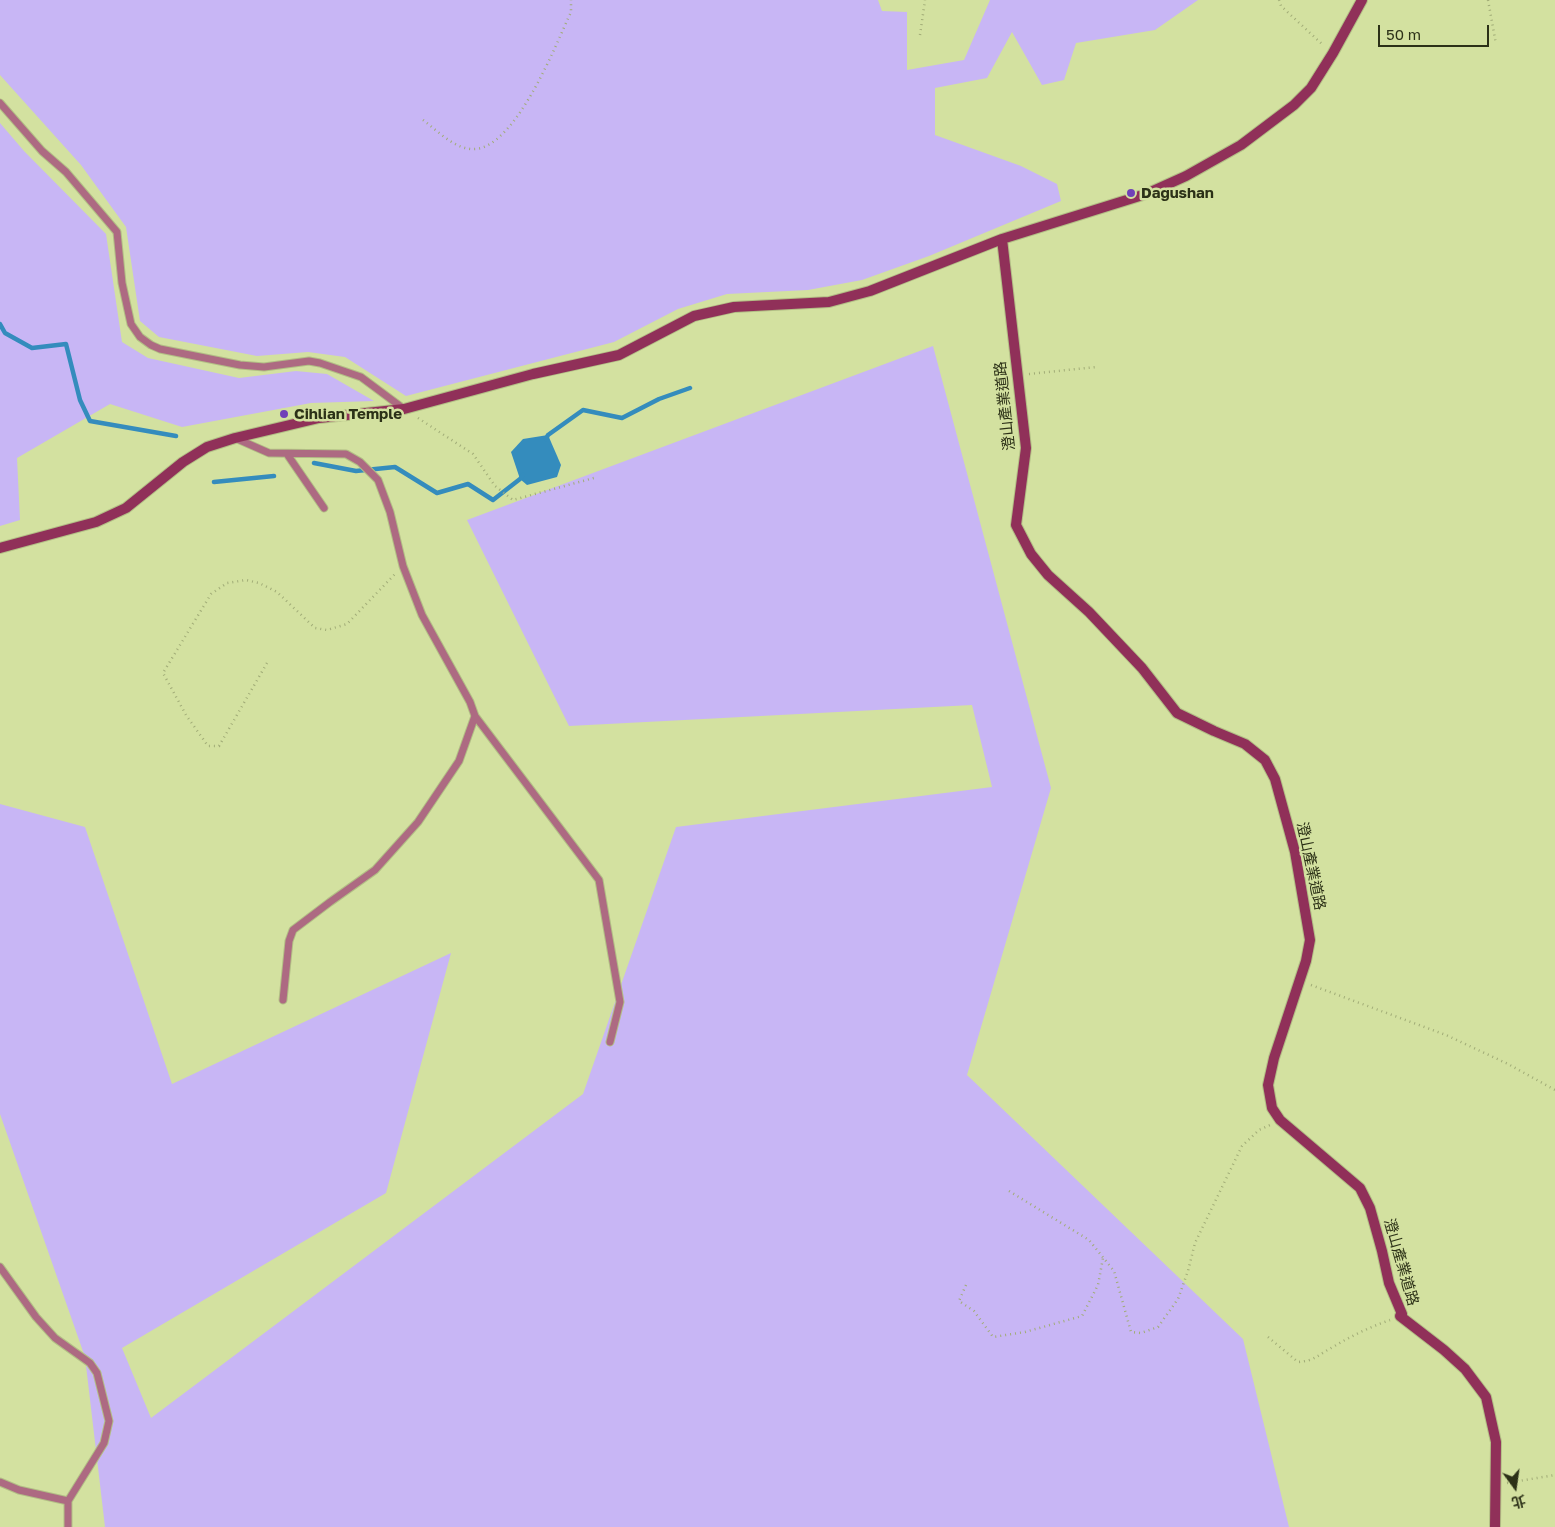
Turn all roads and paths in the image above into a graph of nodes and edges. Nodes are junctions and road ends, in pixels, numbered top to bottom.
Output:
1 (571, 0) edge
2 (925, 0) edge
3 (1279, 0) edge
4 (1362, 0) edge
5 (1488, 0) edge
6 (920, 35) dead end
7 (1496, 44) dead end
8 (1332, 53) junction
9 (0, 103) edge
10 (423, 120) dead end
11 (1002, 239) junction
12 (1096, 367) dead end
13 (1018, 376) junction
14 (404, 409) junction
15 (235, 438) junction
16 (286, 454) junction
17 (594, 478) dead end
18 (324, 508) dead end
19 (0, 548) edge
20 (402, 566) junction
21 (267, 663) dead end
22 (475, 716) junction
23 (1301, 981) junction
24 (283, 1000) dead end
25 (610, 1042) dead end
26 (1555, 1090) edge
27 (1280, 1120) junction
28 (1008, 1191) dead end
29 (1104, 1258) junction
30 (0, 1267) edge
31 (966, 1285) dead end
32 (1400, 1316) junction
33 (1268, 1337) dead end
34 (1555, 1475) edge
35 (0, 1482) edge
36 (1496, 1486) junction
37 (68, 1501) junction
38 (68, 1527) edge
39 (1495, 1527) edge

1 - 10 path
2 - 6 path
3 - 8 path
4 - 8 street
5 - 7 path
8 - 11 street
9 - 14 lane
11 - 13 street, 澄山產業道路
11 - 14 street
12 - 13 path
13 - 23 street, 澄山產業道路
14 - 15 street
14 - 17 path
15 - 16 lane
15 - 19 street
16 - 18 lane
16 - 20 lane
20 - 21 path
20 - 22 lane
22 - 24 lane
22 - 25 lane
23 - 26 path
23 - 27 street, 澄山產業道路
27 - 29 path
27 - 32 street, 澄山產業道路
28 - 29 path
29 - 31 path
30 - 37 lane
32 - 33 path
32 - 36 street, 澄山產業道路
34 - 36 path
35 - 37 lane
36 - 39 street, 澄山產業道路
37 - 38 lane

